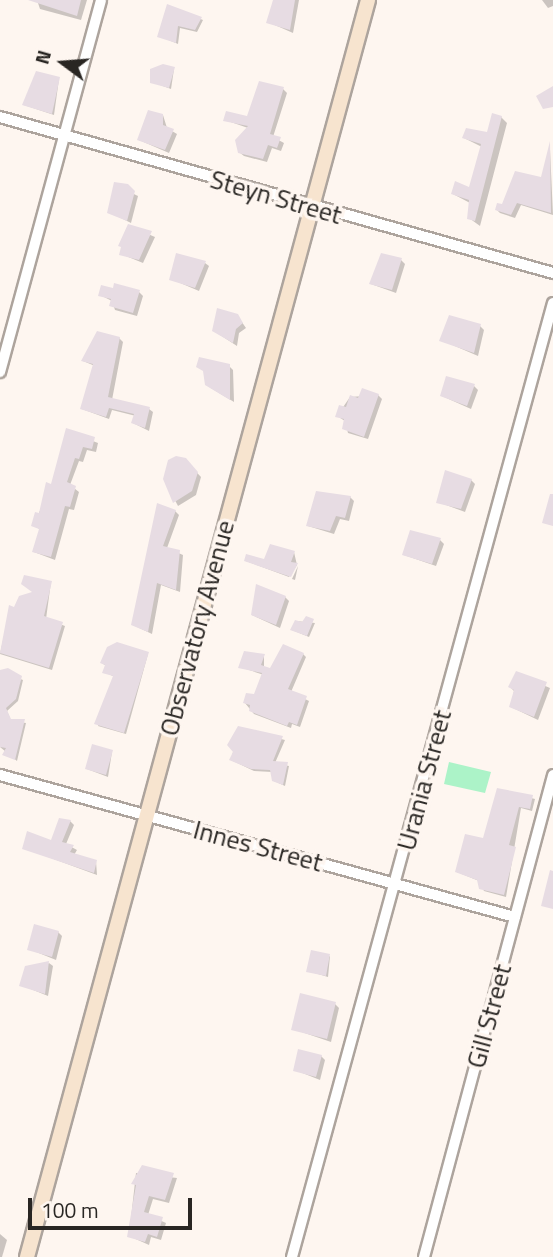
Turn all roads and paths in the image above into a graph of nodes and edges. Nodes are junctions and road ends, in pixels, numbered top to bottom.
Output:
1 (100, 0) edge
2 (368, 0) edge
3 (0, 117) edge
4 (65, 134) junction
5 (312, 209) junction
6 (553, 273) edge
7 (553, 303) edge
8 (0, 372) edge
9 (0, 775) edge
10 (553, 775) edge
11 (145, 817) junction
12 (397, 884) junction
13 (515, 917) junction
14 (27, 1257) edge
15 (292, 1257) edge
16 (425, 1257) edge

1 - 4 street
2 - 5 main road, Observatory Avenue
3 - 4 street, Steyn Street
4 - 5 street, Steyn Street
4 - 8 street
5 - 6 street, Steyn Street
5 - 11 main road, Observatory Avenue
7 - 12 street, Urania Street
9 - 11 street, Innes Street
10 - 13 street, Gill Street
11 - 12 street, Innes Street
11 - 14 main road, Observatory Avenue
12 - 13 street, Innes Street
12 - 15 street, Urania Street
13 - 16 street, Gill Street

